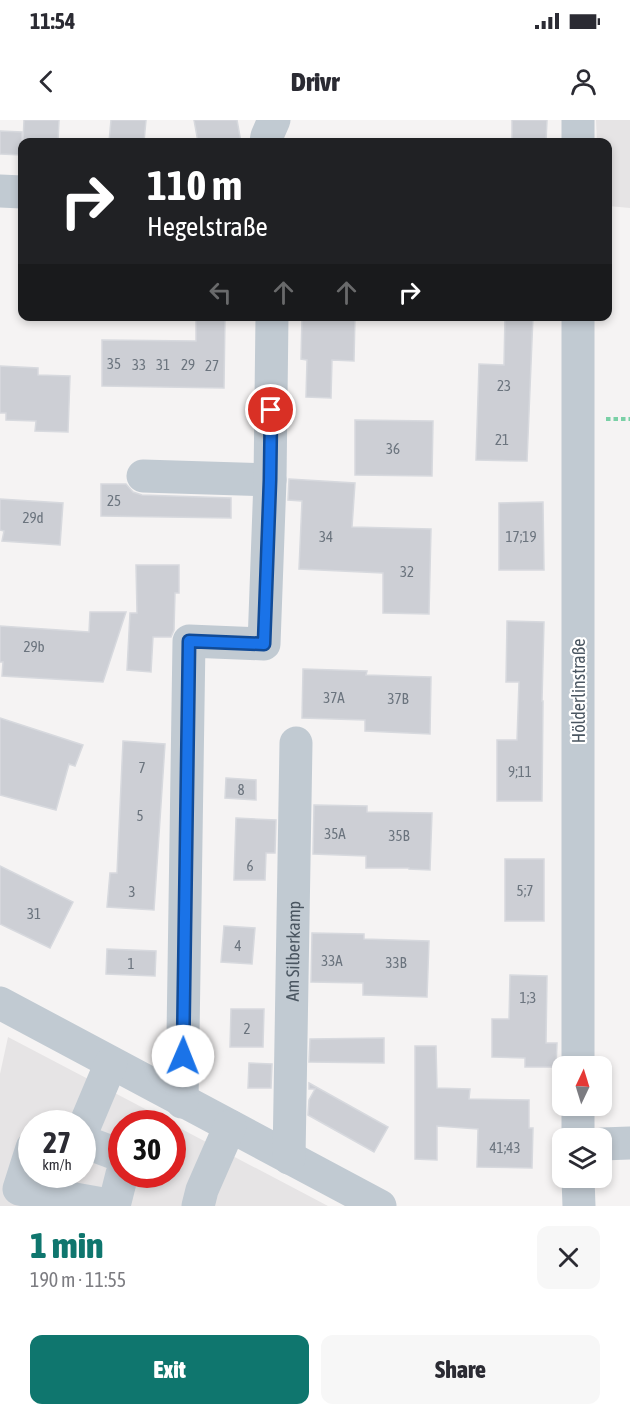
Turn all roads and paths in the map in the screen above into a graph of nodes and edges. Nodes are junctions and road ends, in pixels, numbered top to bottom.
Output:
1 (274, 120) edge
2 (578, 120) edge
3 (267, 138) edge
4 (578, 138) edge
5 (0, 191) edge
6 (18, 192) edge
7 (272, 321) edge
8 (578, 321) edge
9 (143, 476) dead end
10 (270, 480) junction
11 (296, 743) dead end
12 (0, 1004) edge
13 (578, 1056) edge
14 (111, 1063) junction
15 (182, 1102) junction
16 (91, 1110) edge
17 (230, 1126) junction
18 (630, 1143) edge
19 (612, 1144) edge
20 (289, 1158) junction
21 (19, 1188) edge
22 (118, 1188) edge
23 (578, 1188) edge
24 (198, 1206) edge
25 (380, 1206) edge
26 (579, 1206) edge

1 - 3 street
2 - 4 street
5 - 6 street
7 - 10 street
8 - 13 street, Hölderlinstraße
9 - 10 street
10 - 15 street
11 - 20 street, Am Silberkamp
12 - 14 street
14 - 15 street
14 - 16 street
15 - 17 street
17 - 20 street
17 - 24 street
18 - 19 street
20 - 25 street
21 - 22 street
23 - 26 street

